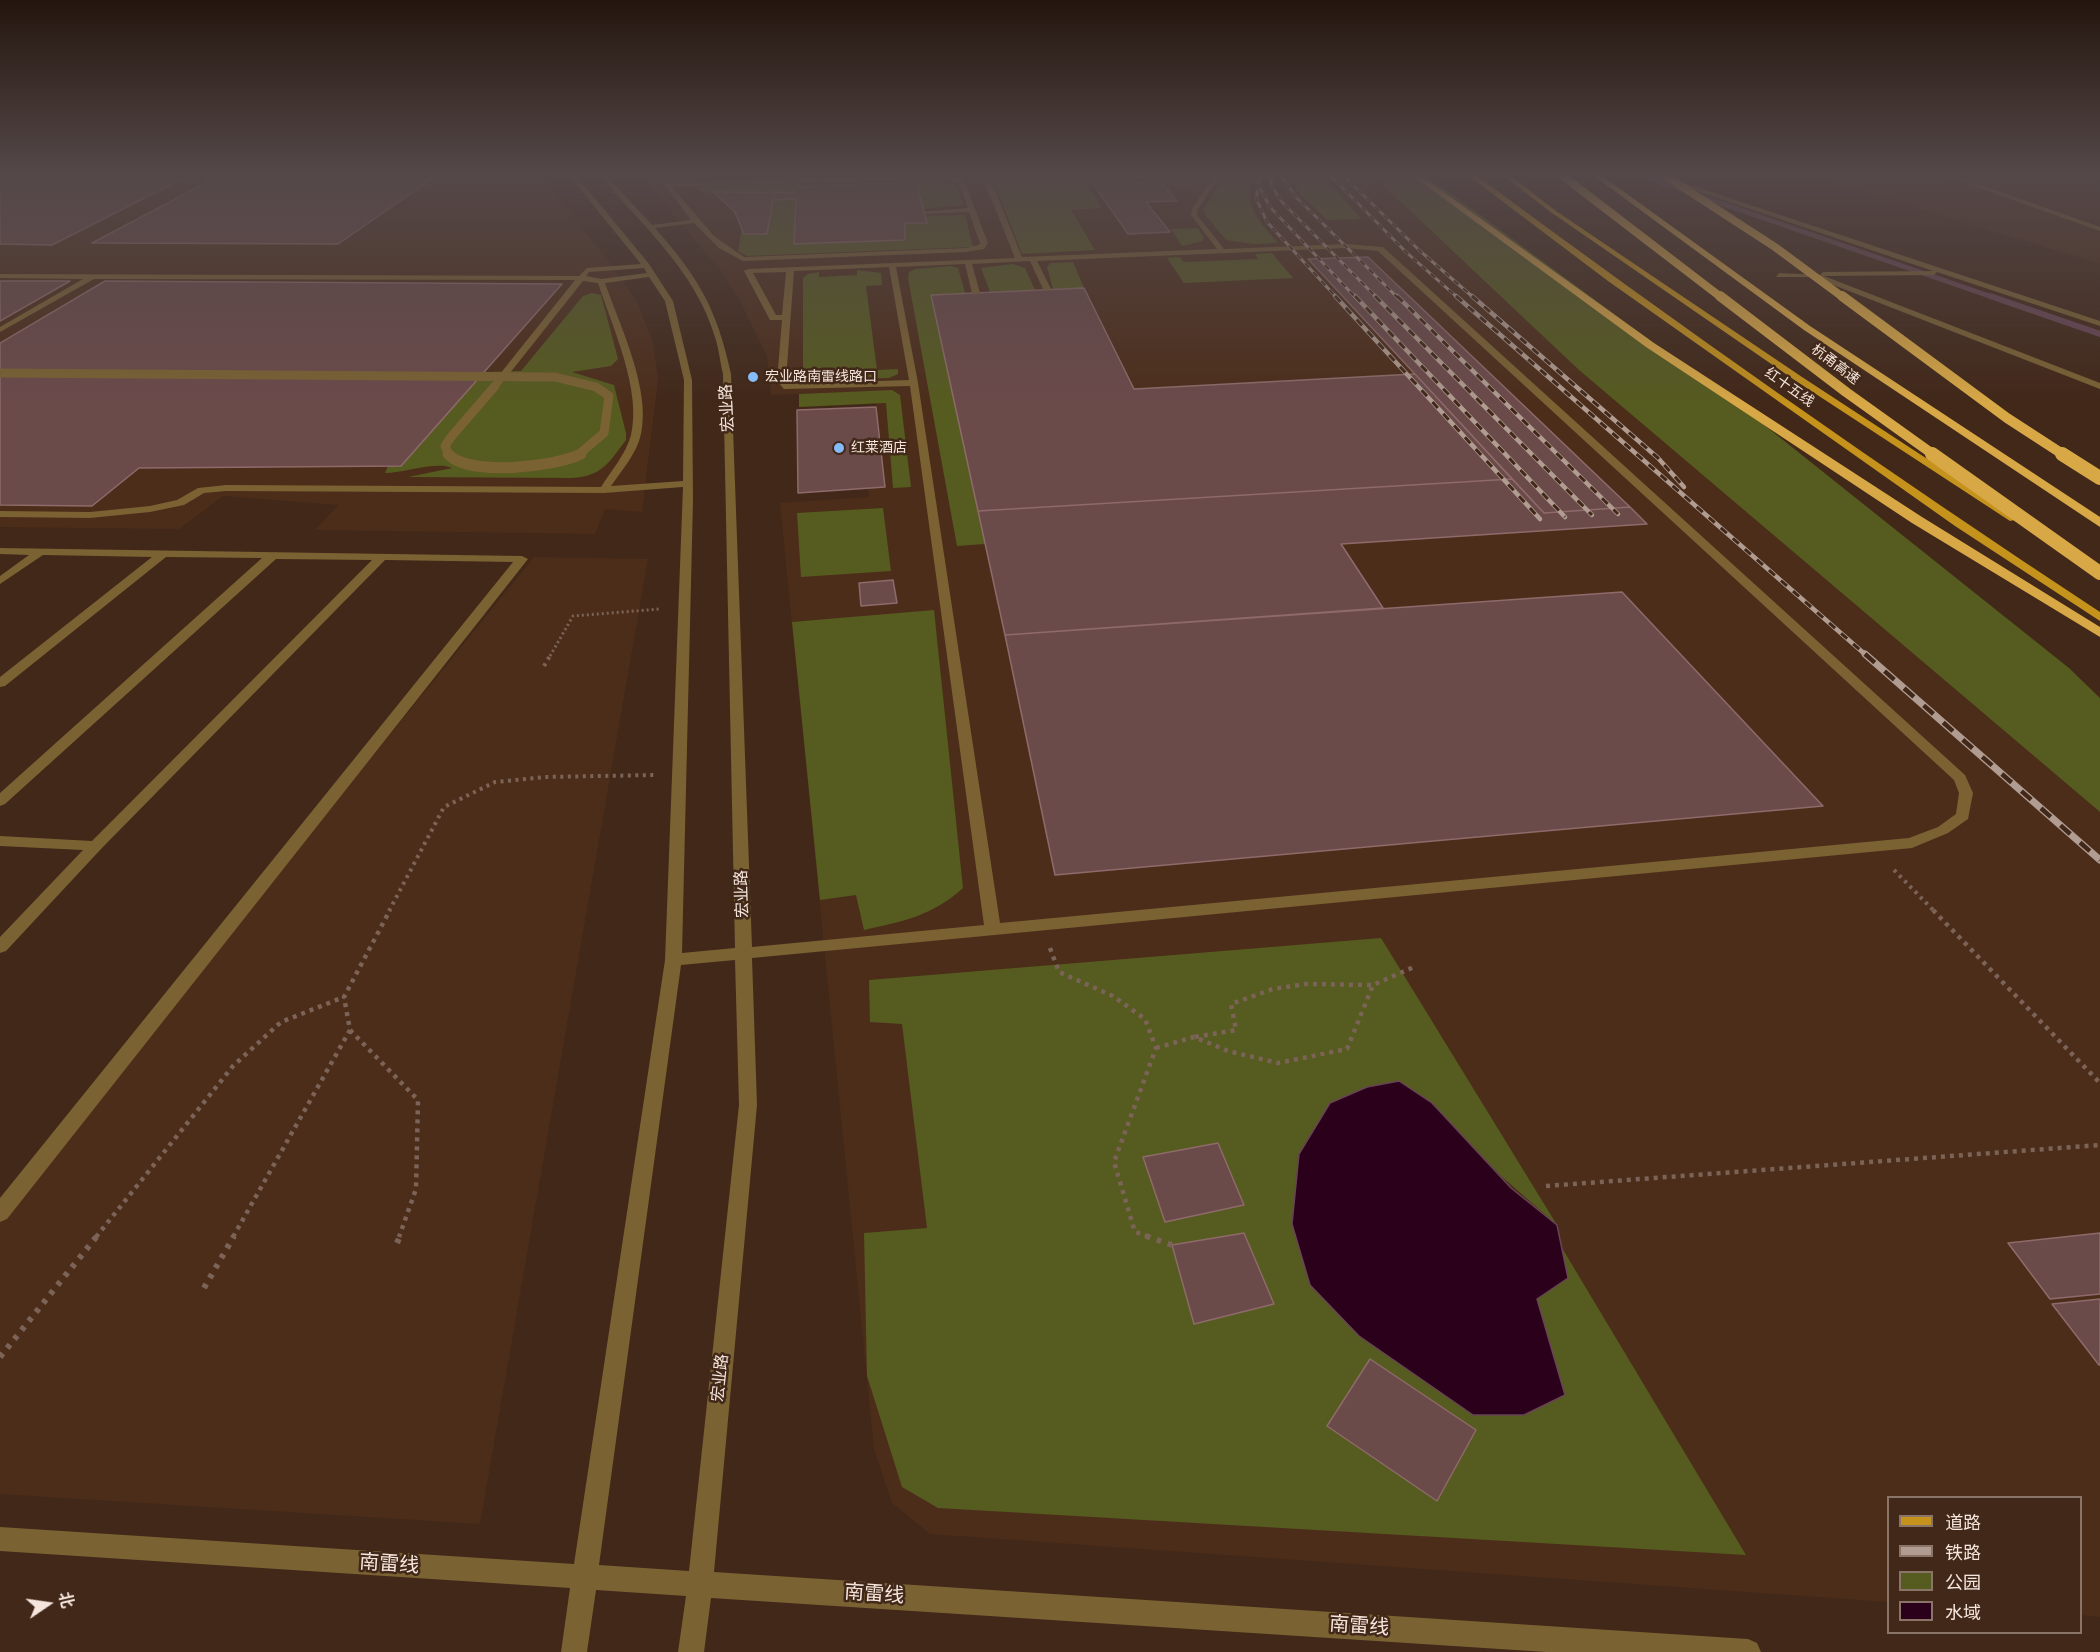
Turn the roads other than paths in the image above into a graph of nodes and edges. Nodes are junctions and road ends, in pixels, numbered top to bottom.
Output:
1 (633, 250) edge
2 (667, 250) edge
3 (726, 250) edge
4 (826, 250) edge
5 (964, 250) edge
6 (1015, 250) edge
7 (1243, 250) edge
8 (1382, 250) edge
9 (1519, 250) edge
10 (1573, 250) edge
11 (1610, 250) edge
12 (1660, 250) edge
13 (1699, 250) edge
14 (1779, 250) edge
15 (1877, 250) edge
16 (1222, 251) joint
17 (826, 256) junction
18 (1019, 259) junction
19 (1032, 259) junction
20 (968, 261) junction
21 (892, 264) junction
22 (790, 269) junction
23 (649, 270) junction
24 (1945, 273) junction
25 (1814, 274) junction
26 (1779, 275) dead end
27 (0, 276) edge
28 (93, 276) junction
29 (581, 278) junction
30 (601, 281) junction
31 (1047, 289) dead end
32 (976, 292) dead end
33 (786, 317) junction
34 (2100, 324) edge
35 (0, 330) edge
36 (0, 373) edge
37 (914, 383) junction
38 (2100, 386) edge
39 (2100, 478) edge
40 (688, 484) junction
41 (604, 490) junction
42 (0, 514) edge
43 (2100, 524) edge
44 (0, 551) edge
45 (40, 552) junction
46 (163, 554) junction
47 (273, 555) junction
48 (382, 557) junction
49 (2100, 567) edge
50 (2100, 573) edge
51 (0, 581) edge
52 (2100, 617) edge
53 (2100, 633) edge
54 (0, 683) edge
55 (0, 801) edge
56 (0, 841) edge
57 (96, 846) junction
58 (993, 929) junction
59 (0, 947) edge
60 (744, 952) junction
61 (673, 960) junction
62 (0, 1213) edge
63 (0, 1539) edge
64 (584, 1577) junction
65 (700, 1584) junction
66 (575, 1650) edge
67 (691, 1652) edge
68 (1748, 1652) edge

1 - 23 street
2 - 60 street, 宏业路
3 - 17 street
4 - 17 street
5 - 17 street
6 - 18 street
7 - 16 street
8 - 58 street
9 - 53 highway
10 - 52 main road, 红十五线
11 - 49 main road, 红十五线
12 - 50 highway, 杭甬高速, bridge
13 - 43 highway, 杭甬高速
14 - 39 highway, bridge
15 - 24 street
16 - 19 street
18 - 19 street
18 - 20 street
19 - 31 street
20 - 21 street
20 - 32 street
21 - 22 street
21 - 37 street
22 - 33 street
22 - 33 street
23 - 29 street
23 - 30 street
23 - 40 street
24 - 25 street
24 - 34 street
25 - 26 street
25 - 38 street
27 - 28 street
28 - 29 street
28 - 35 street
29 - 30 street
29 - 36 street, bridge
30 - 41 street
33 - 37 street
37 - 58 street
40 - 41 street
40 - 61 street
41 - 42 street
44 - 45 street
45 - 46 street
45 - 51 street
46 - 47 street
46 - 54 street
47 - 48 street
47 - 55 street
48 - 57 street
48 - 62 street
56 - 57 street
57 - 59 street
58 - 60 street
60 - 61 street
60 - 65 street, 宏业路
61 - 64 street
63 - 64 street, 南雷线
64 - 65 street, 南雷线
64 - 66 street
65 - 67 street, 宏业路
65 - 68 street, 南雷线

